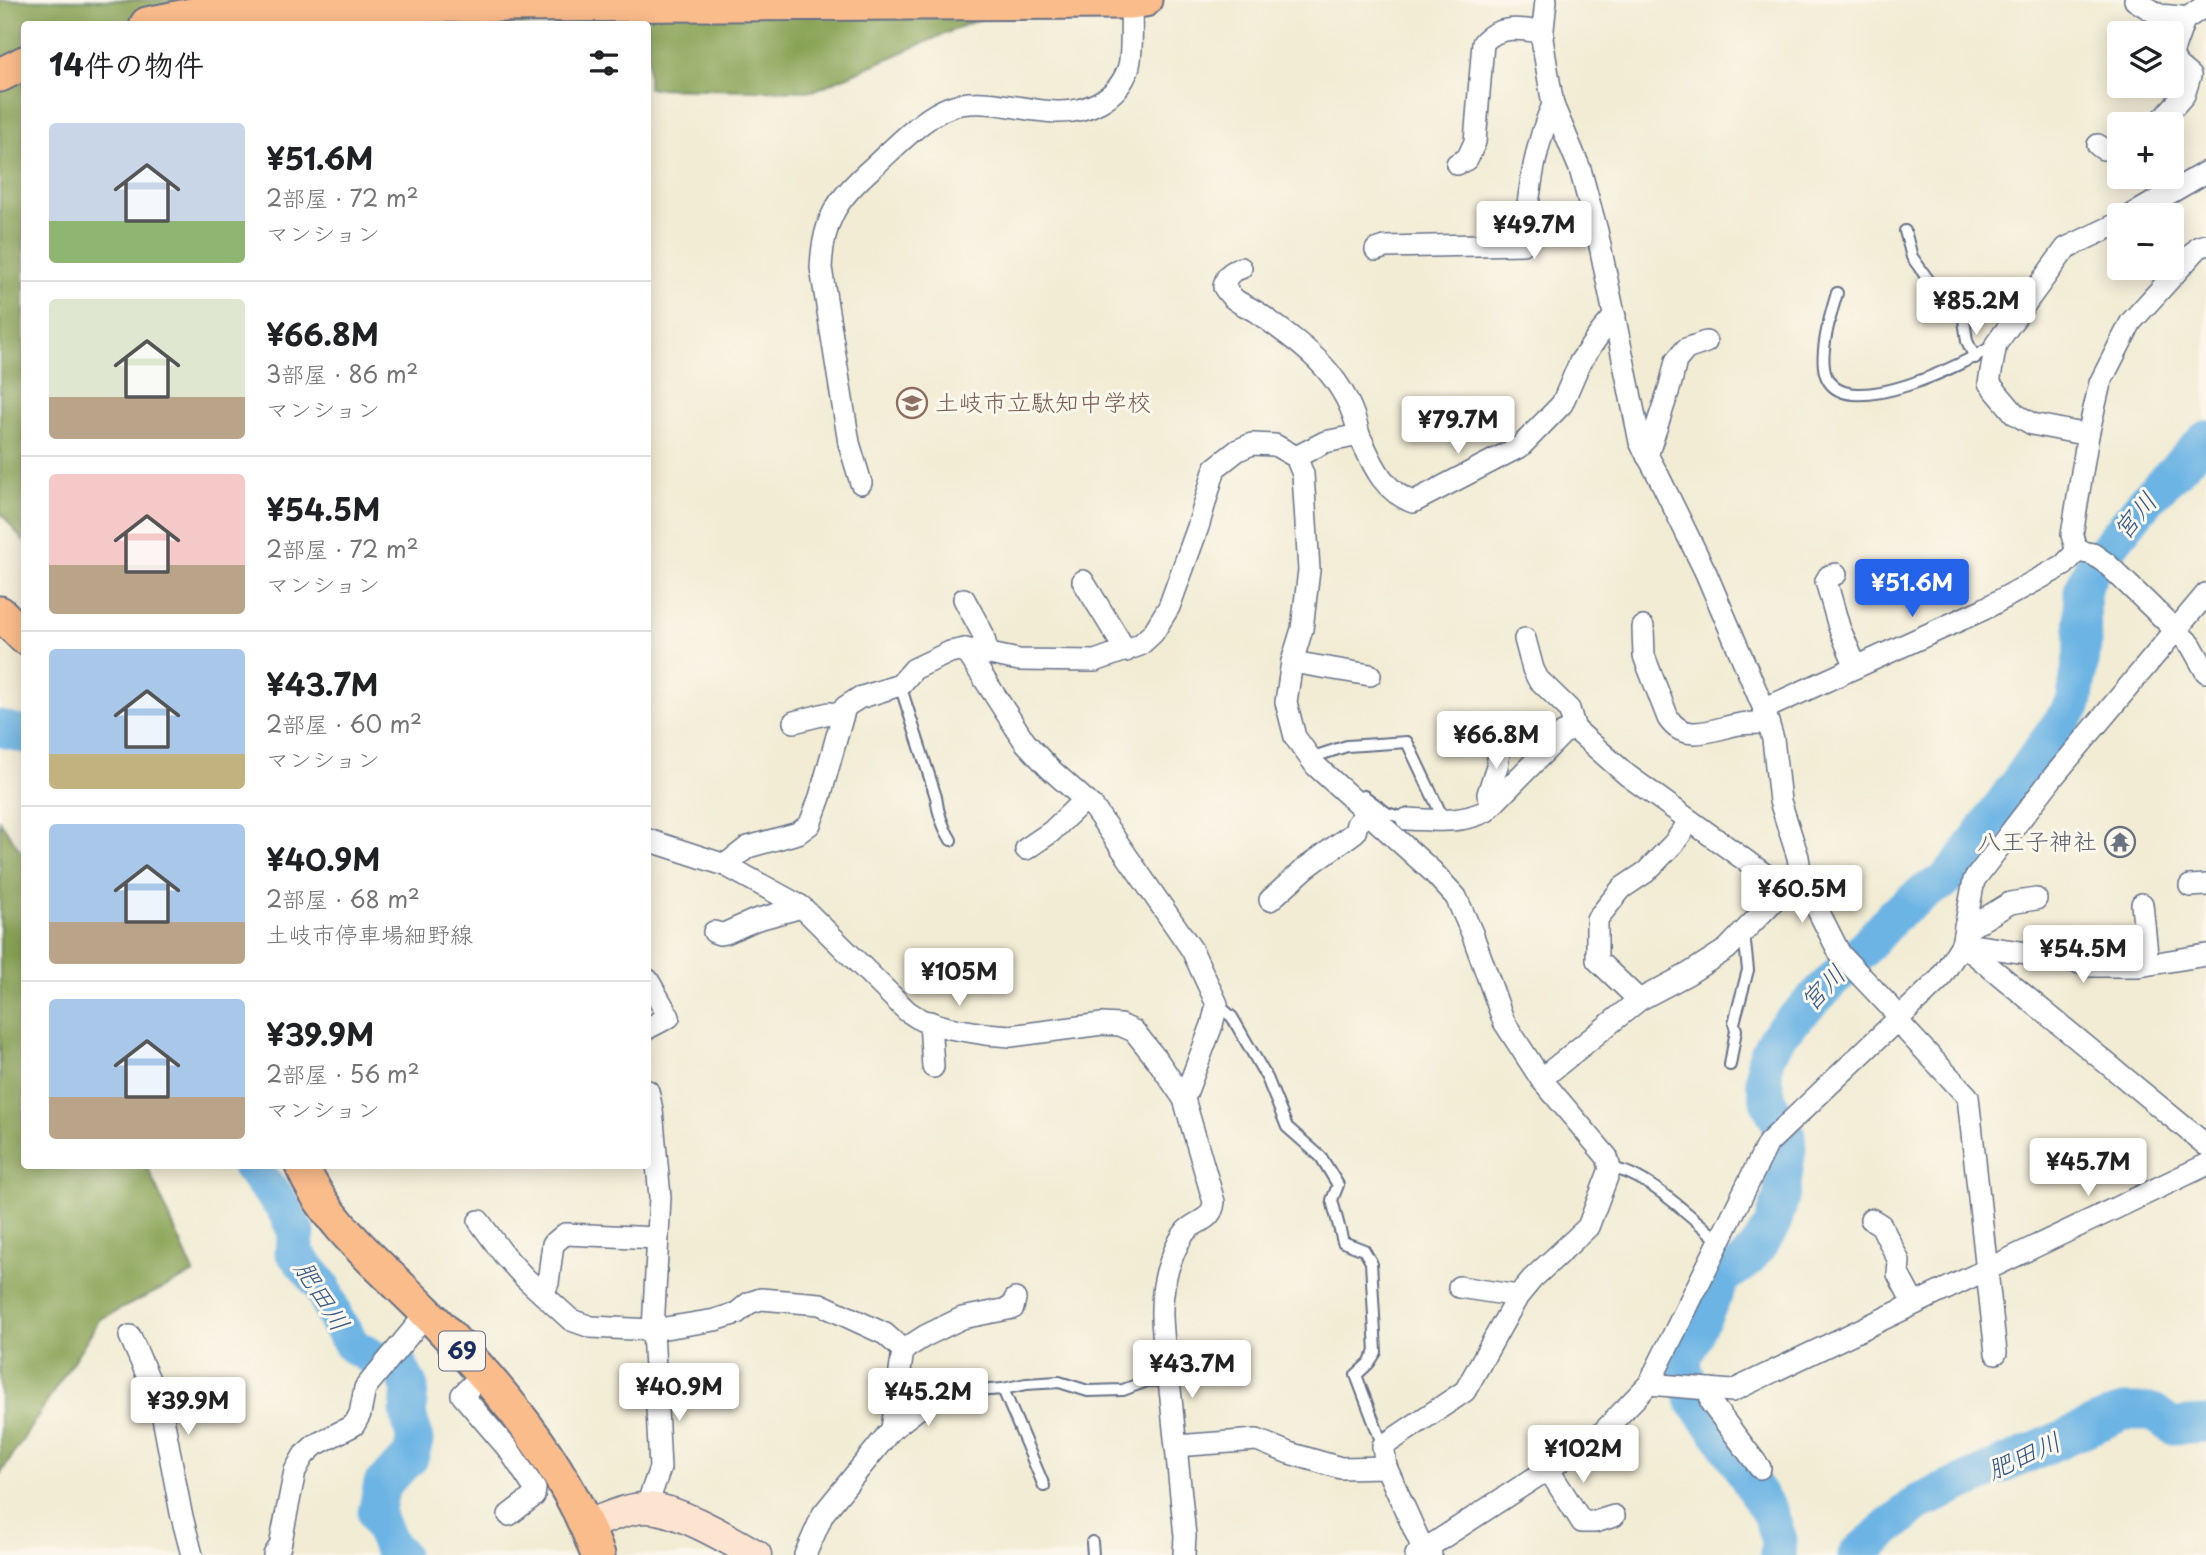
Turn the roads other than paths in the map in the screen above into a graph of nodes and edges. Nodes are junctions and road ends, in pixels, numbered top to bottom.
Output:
1 (1546, 0) edge
2 (2135, 0) edge
3 (1135, 1) edge
4 (2206, 5) edge
5 (2184, 20) junction
6 (162, 21) edge
7 (1543, 33) junction
8 (21, 64) edge
9 (0, 75) edge
10 (1552, 105) junction
11 (2169, 112) edge
12 (1457, 164) dead end
13 (2206, 172) edge
14 (2153, 203) edge
15 (2107, 229) edge
16 (1905, 231) dead end
17 (2206, 245) edge
18 (1376, 250) dead end
19 (1241, 268) dead end
20 (1837, 293) dead end
21 (1615, 316) junction
22 (1706, 342) dead end
23 (1996, 344) junction
24 (1975, 358) junction
25 (1359, 435) junction
26 (2088, 435) junction
27 (1647, 456) junction
28 (1296, 457) junction
29 (861, 483) dead end
30 (2093, 556) junction
31 (1836, 574) dead end
32 (1083, 581) dead end
33 (2206, 594) edge
34 (964, 599) dead end
35 (0, 613) edge
36 (1643, 627) dead end
37 (2176, 632) junction
38 (21, 634) edge
39 (1525, 639) dead end
40 (965, 649) junction
41 (1126, 651) junction
42 (988, 653) junction
43 (1292, 662) junction
44 (1856, 667) junction
45 (2206, 671) edge
46 (1370, 675) dead end
47 (900, 685) junction
48 (843, 715) junction
49 (1766, 716) junction
50 (794, 722) dead end
51 (1575, 729) junction
52 (1500, 746) dead end
53 (1310, 758) junction
54 (1084, 800) junction
55 (1492, 805) junction
56 (1362, 807) junction
57 (1408, 819) joint
58 (1444, 821) junction
59 (1690, 821) junction
60 (951, 840) dead end
61 (651, 841) edge
62 (1026, 849) dead end
63 (725, 865) junction
64 (1793, 883) junction
65 (2036, 899) dead end
66 (1270, 900) dead end
67 (2142, 904) dead end
68 (799, 905) junction
69 (714, 932) dead end
70 (1743, 933) junction
71 (1963, 935) junction
72 (2206, 956) edge
73 (2148, 964) junction
74 (651, 985) edge
75 (1639, 1000) junction
76 (1217, 1004) junction
77 (1898, 1019) junction
78 (930, 1022) junction
79 (651, 1026) edge
80 (1730, 1065) dead end
81 (933, 1067) dead end
82 (1541, 1079) junction
83 (1184, 1099) junction
84 (651, 1105) edge
85 (2206, 1145) edge
86 (2206, 1165) edge
87 (304, 1169) edge
88 (1610, 1169) junction
89 (1871, 1219) dead end
90 (479, 1221) dead end
91 (658, 1238) junction
92 (1720, 1241) junction
93 (1988, 1268) junction
94 (1460, 1287) dead end
95 (543, 1294) junction
96 (1518, 1296) junction
97 (1015, 1299) dead end
98 (1914, 1304) junction
99 (427, 1313) junction
100 (653, 1330) junction
101 (130, 1336) dead end
102 (903, 1350) junction
103 (1996, 1353) dead end
104 (483, 1374) junction
105 (1169, 1381) junction
106 (1649, 1384) junction
107 (1003, 1389) junction
108 (1707, 1389) junction
109 (949, 1393) joint
110 (892, 1429) junction
111 (1175, 1446) junction
112 (1385, 1457) junction
113 (1760, 1468) dead end
114 (1548, 1469) junction
115 (1044, 1486) dead end
116 (646, 1508) junction
117 (509, 1515) dead end
118 (1614, 1516) dead end
119 (593, 1540) edge
120 (1092, 1542) dead end
121 (1424, 1553) edge
122 (192, 1555) edge
123 (274, 1555) edge
124 (756, 1555) edge
125 (805, 1555) edge
126 (1093, 1555) edge
127 (1184, 1555) edge

1 - 7 street
2 - 5 street
3 - 6 main road
3 - 29 street
4 - 5 street
5 - 11 street
7 - 10 street
7 - 12 street
8 - 9 main road
10 - 18 street
10 - 21 street
13 - 14 street
15 - 23 street
16 - 24 lane
17 - 26 street
19 - 25 street
20 - 24 lane
21 - 25 street
21 - 27 street
22 - 27 street
23 - 24 lane
23 - 26 street
25 - 28 street
26 - 30 street
27 - 49 street
28 - 41 street
28 - 43 street
30 - 37 street
30 - 44 street
31 - 44 street
32 - 41 street
33 - 37 street
34 - 42 street
35 - 38 main road
36 - 49 street
37 - 45 street
37 - 71 street
39 - 51 street
40 - 42 street
40 - 47 street
40 - 54 street
41 - 42 street
43 - 46 street
43 - 53 street
44 - 49 street
47 - 48 street
47 - 60 lane
48 - 50 street
48 - 63 street
49 - 64 street
51 - 55 street
51 - 59 street
52 - 55 street
53 - 56 street
53 - 58 lane
54 - 62 street
54 - 76 street
55 - 58 street
56 - 57 lane
56 - 66 street
56 - 82 street
57 - 58 street
59 - 64 street
59 - 75 street
61 - 63 street
63 - 68 street
64 - 70 street
64 - 77 street
65 - 71 street
67 - 73 street
68 - 69 street
68 - 78 street
70 - 75 street
70 - 80 lane
71 - 73 street
71 - 77 street
71 - 85 street
72 - 73 street
74 - 79 street
75 - 82 street
76 - 83 street
76 - 112 lane
77 - 92 street
77 - 93 street
78 - 81 street
78 - 83 street
82 - 88 street
83 - 105 street
84 - 91 street
86 - 93 street
87 - 99 main road, 69
88 - 92 lane
88 - 96 street
89 - 98 street
90 - 95 street
91 - 95 street
91 - 100 street
92 - 106 street
93 - 98 street
93 - 103 street
94 - 96 street
95 - 100 street
96 - 112 street
97 - 102 street
98 - 108 street
99 - 104 main road, 69
99 - 123 street
100 - 102 street
100 - 116 street
101 - 122 street
102 - 110 street
104 - 117 street
104 - 119 main road, 69
105 - 107 lane
105 - 111 street
106 - 108 street
106 - 114 street
107 - 109 lane
107 - 115 lane
108 - 113 street
109 - 110 street
110 - 125 street
111 - 112 street
111 - 127 street
112 - 121 street
114 - 118 street
114 - 121 street
116 - 119 street
116 - 124 street
120 - 126 lane

